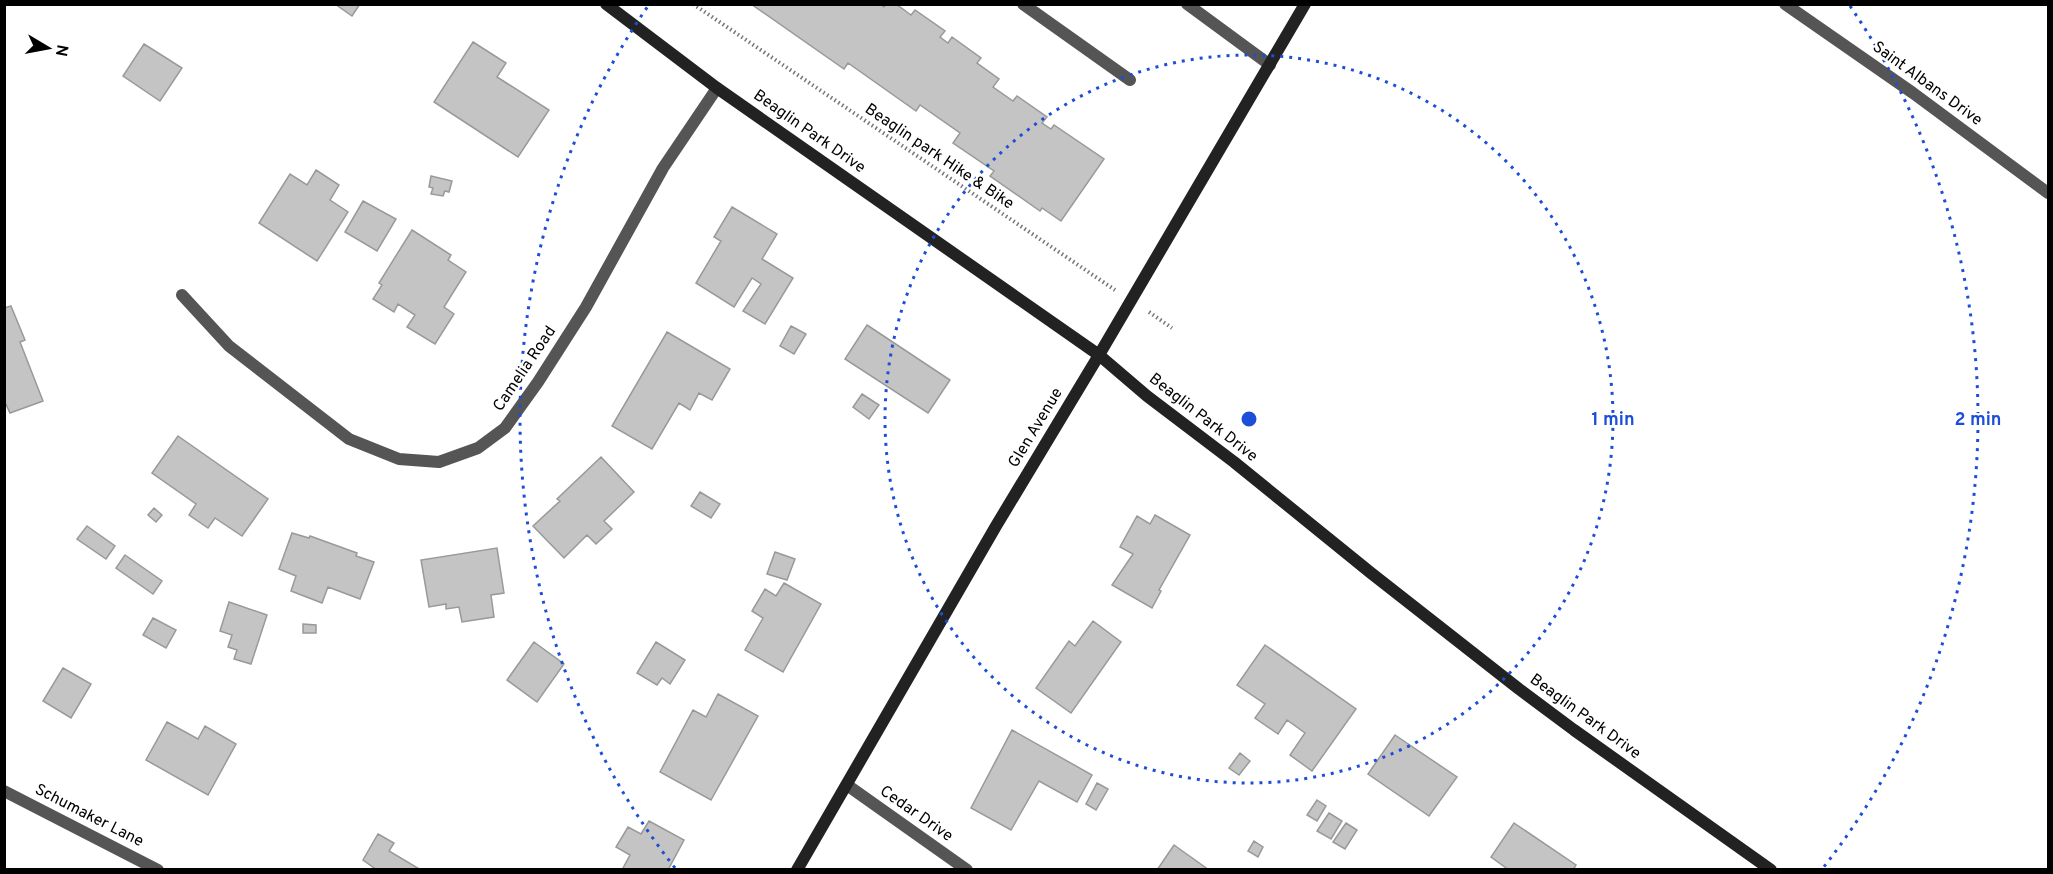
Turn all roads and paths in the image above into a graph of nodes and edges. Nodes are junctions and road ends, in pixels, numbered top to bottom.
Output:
1 (606, 4) edge
2 (693, 4) edge
3 (1023, 4) edge
4 (1187, 4) edge
5 (1305, 4) edge
6 (1785, 4) edge
7 (1270, 65) junction
8 (1130, 80) dead end
9 (717, 88) junction
10 (2049, 193) edge
11 (182, 295) dead end
12 (1131, 301) junction
13 (1172, 328) dead end
14 (1100, 355) junction
15 (847, 785) junction
16 (4, 790) edge
17 (158, 870) edge
18 (797, 870) edge
19 (967, 870) edge
20 (1771, 870) edge

1 - 9 main road, Beaglin Park Drive
2 - 12 path, Beaglin park Hike & Bike
3 - 8 street
4 - 7 street
5 - 7 main road, Glen Avenue
6 - 10 street, Saint Albans Drive
7 - 12 main road, Glen Avenue
9 - 11 street, Camelia Road
9 - 14 main road, Beaglin Park Drive
12 - 13 path, Beaglin park Hike & Bike
12 - 14 main road, Glen Avenue
14 - 15 main road, Glen Avenue
14 - 20 main road, Beaglin Park Drive
15 - 18 main road, Glen Avenue
15 - 19 street, Cedar Drive
16 - 17 street, Schumaker Lane

